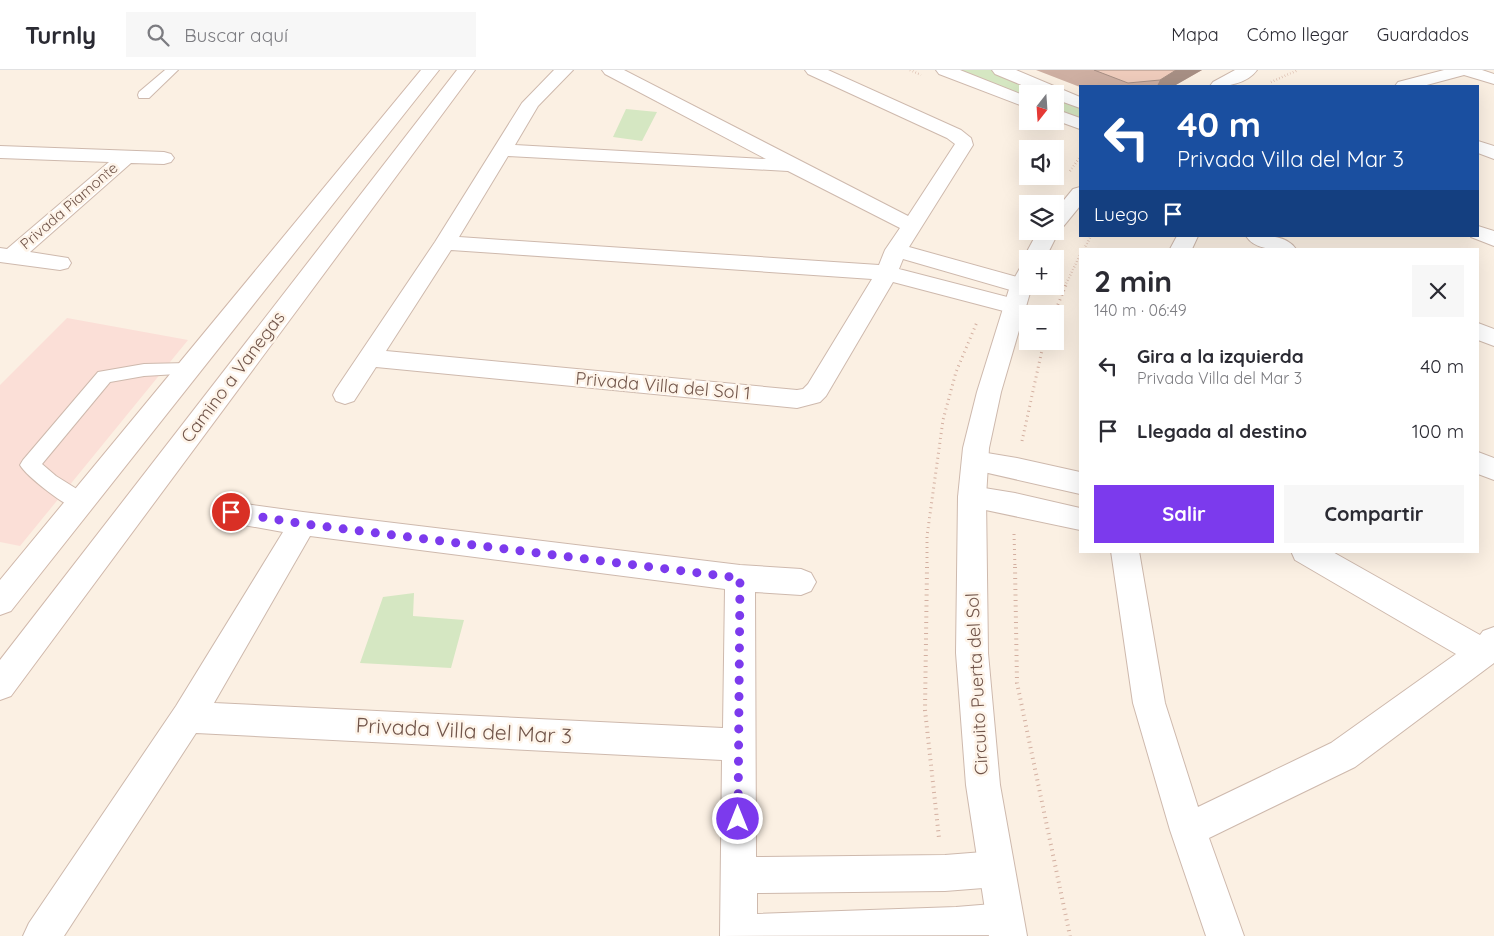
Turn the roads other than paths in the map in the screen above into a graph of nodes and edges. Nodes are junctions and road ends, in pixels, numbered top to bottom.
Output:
1 (172, 70) edge
2 (430, 70) edge
3 (466, 70) edge
4 (564, 70) edge
5 (611, 70) edge
6 (814, 70) edge
7 (945, 70) edge
8 (1001, 70) edge
9 (1248, 70) edge
10 (1464, 70) edge
11 (1494, 79) edge
12 (980, 84) junction
13 (1221, 85) edge
14 (1408, 85) edge
15 (144, 95) dead end
16 (1019, 99) edge
17 (1079, 103) edge
18 (1064, 118) edge
19 (1079, 124) edge
20 (1479, 147) edge
21 (502, 150) junction
22 (0, 152) edge
23 (1494, 153) edge
24 (126, 157) junction
25 (164, 158) dead end
26 (793, 166) junction
27 (1079, 194) edge
28 (1064, 213) edge
29 (912, 226) junction
30 (1479, 232) edge
31 (1187, 237) edge
32 (1258, 237) edge
33 (1494, 239) edge
34 (445, 243) junction
35 (1181, 248) edge
36 (1283, 248) edge
37 (896, 250) junction
38 (6, 256) edge
39 (60, 263) dead end
40 (887, 273) junction
41 (1014, 286) edge
42 (1479, 331) edge
43 (1494, 338) edge
44 (369, 358) junction
45 (188, 369) junction
46 (345, 395) dead end
47 (975, 461) junction
48 (1479, 462) edge
49 (1494, 470) edge
50 (1079, 483) edge
51 (972, 497) junction
52 (81, 502) junction
53 (231, 512) dead end
54 (1079, 519) edge
55 (304, 524) junction
56 (1125, 553) edge
57 (1309, 553) edge
58 (740, 578) junction
59 (801, 582) dead end
60 (0, 602) edge
61 (1488, 647) edge
62 (0, 684) edge
63 (188, 717) junction
64 (739, 744) junction
65 (1188, 830) junction
66 (996, 869) junction
67 (738, 875) junction
68 (1006, 929) edge
69 (739, 935) edge
70 (42, 936) edge
71 (1224, 936) edge

1 - 15 lane
2 - 45 street
3 - 62 street, Camino a Vanegas
4 - 21 street
5 - 26 street
6 - 29 street, Privada Villa del Sol 1
7 - 12 street
8 - 12 street
8 - 17 street
9 - 13 street
10 - 11 street
10 - 14 street
12 - 16 street
18 - 19 street
20 - 23 street
21 - 26 street
21 - 34 street
22 - 24 street, Privada Piamonte
24 - 25 street, Privada Piamonte
24 - 38 street, Privada Piamonte
26 - 29 street
27 - 28 street
29 - 37 street, Privada Villa del Sol 1
30 - 33 street
31 - 35 street
32 - 36 street
34 - 40 street
34 - 44 street
37 - 40 street, Privada Villa del Sol 1
37 - 41 street
38 - 39 street, Privada Piamonte
40 - 41 street
40 - 44 street, Privada Villa del Sol 1
41 - 47 street, Circuito Puerta del Sol
42 - 43 street
44 - 46 street
45 - 52 street
45 - 52 lane
47 - 50 street
47 - 51 street, Circuito Puerta del Sol
48 - 49 street
51 - 54 street
51 - 66 street, Circuito Puerta del Sol
52 - 60 street
53 - 55 street
55 - 58 street
55 - 63 street
56 - 65 street
57 - 61 street
58 - 59 street
58 - 64 street
61 - 65 street
63 - 64 street, Privada Villa del Mar 3
63 - 70 street
64 - 67 street
65 - 71 street
66 - 67 street
66 - 68 street, Circuito Puerta del Sol
67 - 69 street
68 - 69 street, Circuito Puerta del Sol

